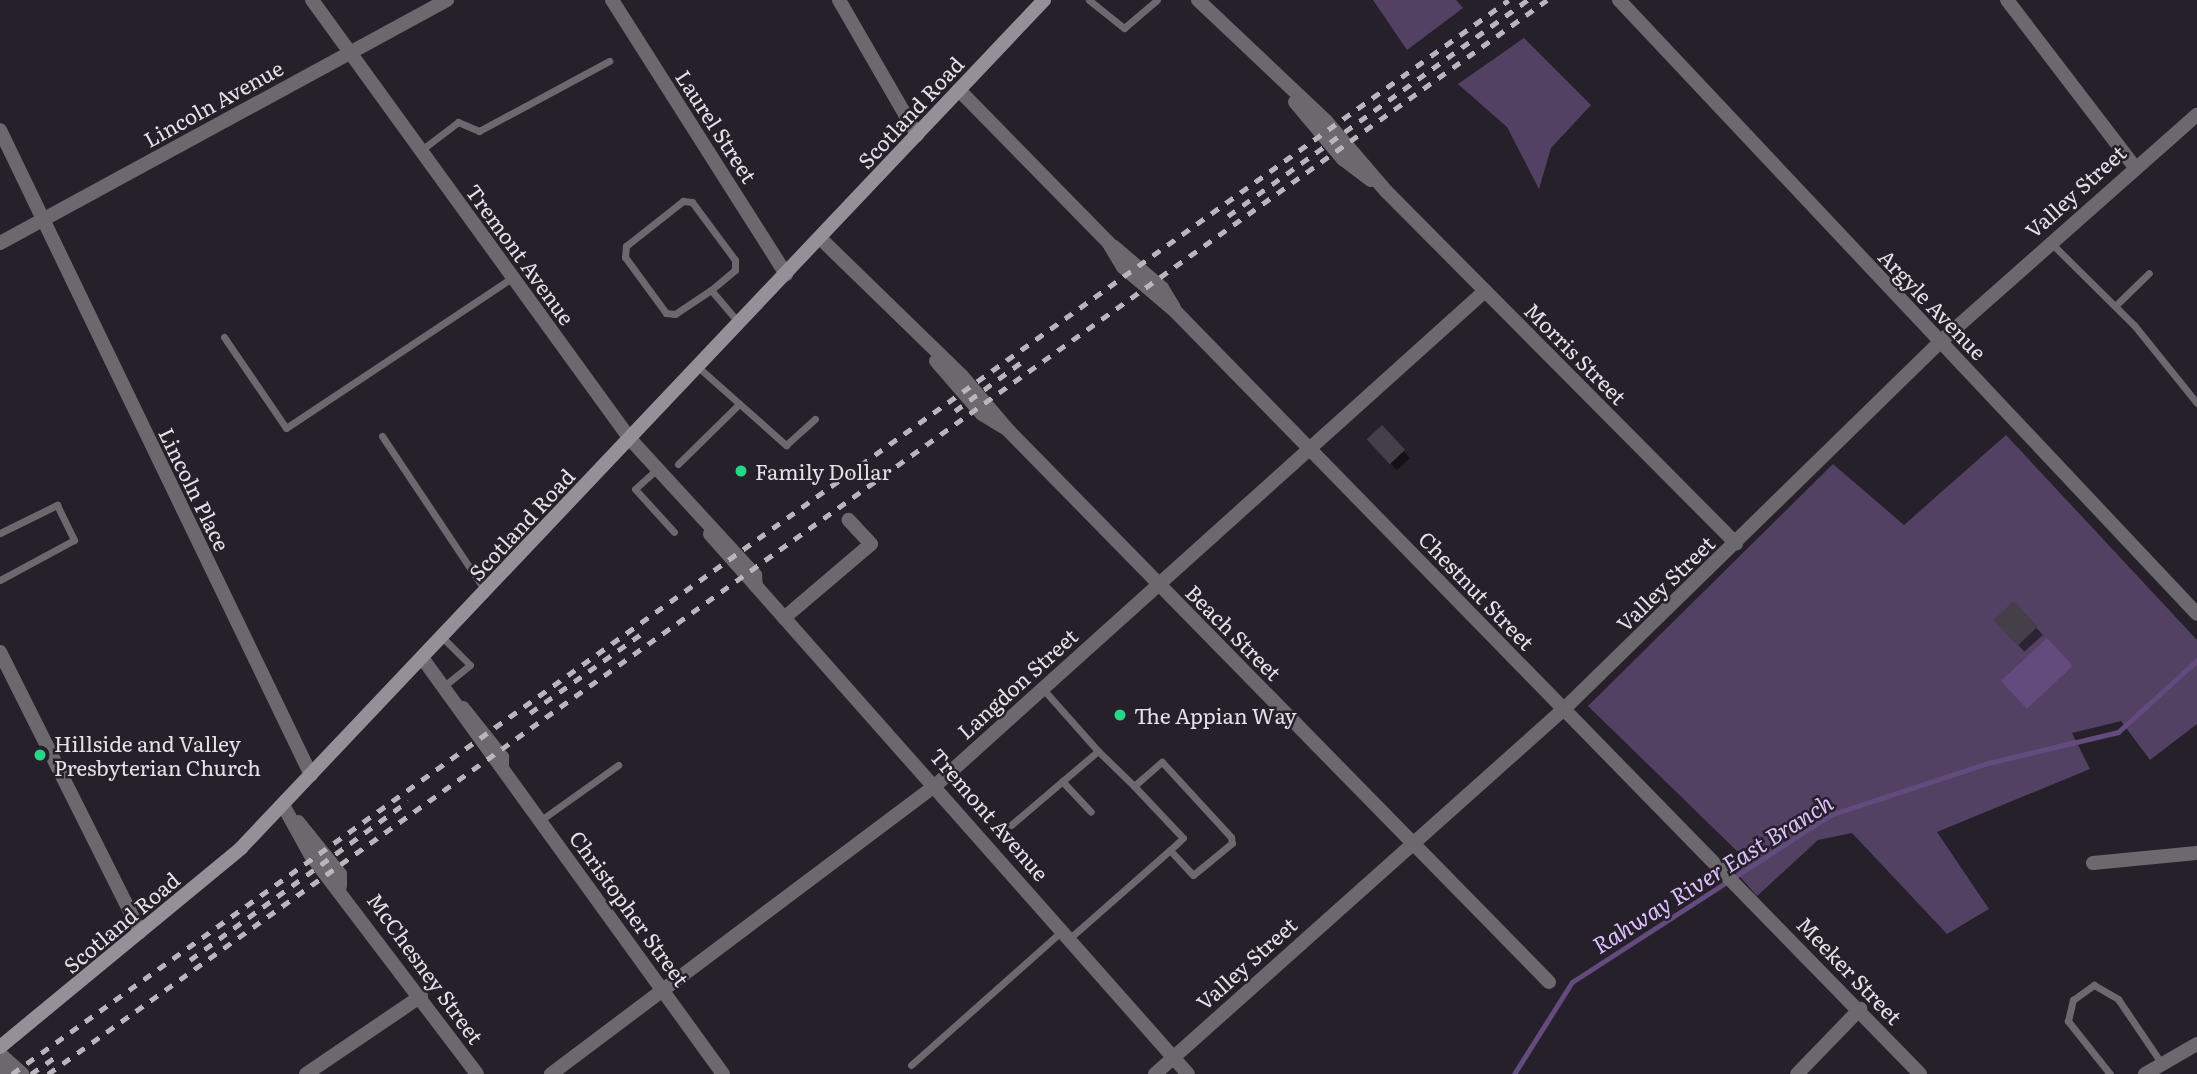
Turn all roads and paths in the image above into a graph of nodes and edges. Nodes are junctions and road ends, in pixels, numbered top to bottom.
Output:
1 (312, 0) edge
2 (447, 0) edge
3 (611, 0) edge
4 (839, 0) edge
5 (1044, 0) edge
6 (1089, 0) edge
7 (1157, 0) edge
8 (1198, 0) edge
9 (1606, 0) edge
10 (1619, 0) edge
11 (2007, 0) edge
12 (1638, 24) junction
13 (348, 54) junction
14 (609, 61) dead end
15 (959, 90) junction
16 (2197, 116) edge
17 (0, 130) edge
18 (917, 135) junction
19 (420, 152) junction
20 (2134, 166) junction
21 (41, 221) junction
22 (821, 239) junction
23 (2049, 242) junction
24 (0, 243) edge
25 (2149, 273) dead end
26 (786, 274) junction
27 (512, 278) junction
28 (711, 290) junction
29 (1485, 291) junction
30 (2115, 306) junction
31 (740, 324) junction
32 (224, 337) dead end
33 (1940, 342) junction
34 (698, 368) junction
35 (2197, 403) edge
36 (739, 404) junction
37 (815, 419) dead end
38 (382, 436) dead end
39 (630, 439) junction
40 (1309, 449) junction
41 (678, 464) dead end
42 (656, 470) junction
43 (849, 520) dead end
44 (674, 532) dead end
45 (0, 533) edge
46 (1736, 544) junction
47 (0, 580) edge
48 (1158, 585) junction
49 (486, 593) junction
50 (2197, 614) edge
51 (784, 618) junction
52 (443, 638) junction
53 (0, 652) edge
54 (424, 659) junction
55 (443, 687) junction
56 (1043, 688) junction
57 (1564, 709) junction
58 (1098, 751) junction
59 (618, 765) dead end
60 (311, 775) junction
61 (1062, 781) junction
62 (937, 784) junction
63 (1134, 786) junction
64 (283, 805) junction
65 (1091, 812) dead end
66 (541, 820) junction
67 (1011, 825) dead end
68 (1412, 843) junction
69 (1170, 850) junction
70 (2197, 853) edge
71 (2092, 863) dead end
72 (1749, 896) joint
73 (140, 932) junction
74 (1067, 934) junction
75 (1549, 982) dead end
76 (663, 988) junction
77 (421, 996) junction
78 (1860, 1009) junction
79 (2197, 1044) edge
80 (0, 1046) edge
81 (2180, 1053) junction
82 (2197, 1053) edge
83 (0, 1054) edge
84 (1173, 1056) junction
85 (0, 1061) edge
86 (2162, 1064) junction
87 (911, 1065) dead end
88 (6, 1074) edge
89 (22, 1074) edge
90 (306, 1074) edge
91 (477, 1074) edge
92 (551, 1074) edge
93 (723, 1074) edge
94 (1155, 1074) edge
95 (1188, 1074) edge
96 (1797, 1074) edge
97 (1920, 1074) edge
98 (2110, 1074) edge
99 (2145, 1074) edge

1 - 13 street, Tremont Avenue
2 - 13 street, Lincoln Avenue
3 - 26 street, Laurel Street
4 - 18 street
5 - 15 main road, Scotland Road
6 - 7 lane
8 - 29 street, Morris Street
9 - 12 street, Argyle Avenue
10 - 12 street, Argyle Avenue
11 - 20 street
12 - 33 street, Argyle Avenue
13 - 19 street, Tremont Avenue
13 - 21 street, Lincoln Avenue
14 - 19 lane
15 - 18 main road, Scotland Road
15 - 40 street, Chestnut Street
16 - 20 street, Valley Street
17 - 21 street, Lincoln Place
18 - 22 main road, Scotland Road
19 - 27 street, Tremont Avenue
20 - 23 street, Valley Street
21 - 24 street, Lincoln Avenue
21 - 60 street, Lincoln Place
22 - 26 main road, Scotland Road
22 - 48 street, Beach Street
23 - 30 lane
23 - 33 street, Valley Street
25 - 30 lane
26 - 31 main road, Scotland Road
27 - 32 lane
27 - 39 street, Tremont Avenue
28 - 28 lane
28 - 31 lane
29 - 40 street, Langdon Street
29 - 46 street, Morris Street
30 - 35 lane
31 - 34 main road, Scotland Road
33 - 46 street, Valley Street
33 - 50 street, Argyle Avenue
34 - 36 lane
34 - 39 main road, Scotland Road
36 - 37 lane
36 - 41 lane
38 - 49 lane
39 - 42 street, Tremont Avenue
39 - 49 main road, Scotland Road
40 - 48 street, Langdon Street
40 - 57 street, Chestnut Street
42 - 44 lane
42 - 51 street, Tremont Avenue
43 - 51 street
45 - 47 lane
46 - 57 street, Valley Street
48 - 56 street, Langdon Street
48 - 68 street, Beach Street
49 - 52 main road, Scotland Road
51 - 62 street, Tremont Avenue
52 - 54 main road, Scotland Road
52 - 55 lane
53 - 73 street
54 - 55 street, Christopher Street
54 - 60 main road, Scotland Road
55 - 66 street, Christopher Street
56 - 58 lane
56 - 62 street, Langdon Street
57 - 68 street, Valley Street
57 - 72 street, Chestnut Street
58 - 61 lane
58 - 63 lane
59 - 66 lane
60 - 64 main road, Scotland Road
61 - 65 lane
61 - 67 lane
62 - 74 street, Tremont Avenue
62 - 76 street, Langdon Street
63 - 69 lane
63 - 69 lane
64 - 73 main road, Scotland Road
64 - 77 street, McChesney Street
66 - 76 street, Christopher Street
68 - 75 street, Beach Street
68 - 84 street, Valley Street
69 - 74 lane
70 - 71 street
72 - 78 street, Meeker Street
73 - 80 main road, Scotland Road
74 - 84 street, Tremont Avenue
74 - 87 lane
76 - 92 street, Langdon Street
76 - 93 street, Christopher Street
77 - 90 street
77 - 91 street, McChesney Street
78 - 96 street
78 - 97 street, Meeker Street
79 - 81 street
81 - 82 lane
81 - 86 street
83 - 89 street
84 - 94 street, Valley Street
84 - 95 street, Tremont Avenue
85 - 88 street
86 - 98 lane
86 - 99 street

